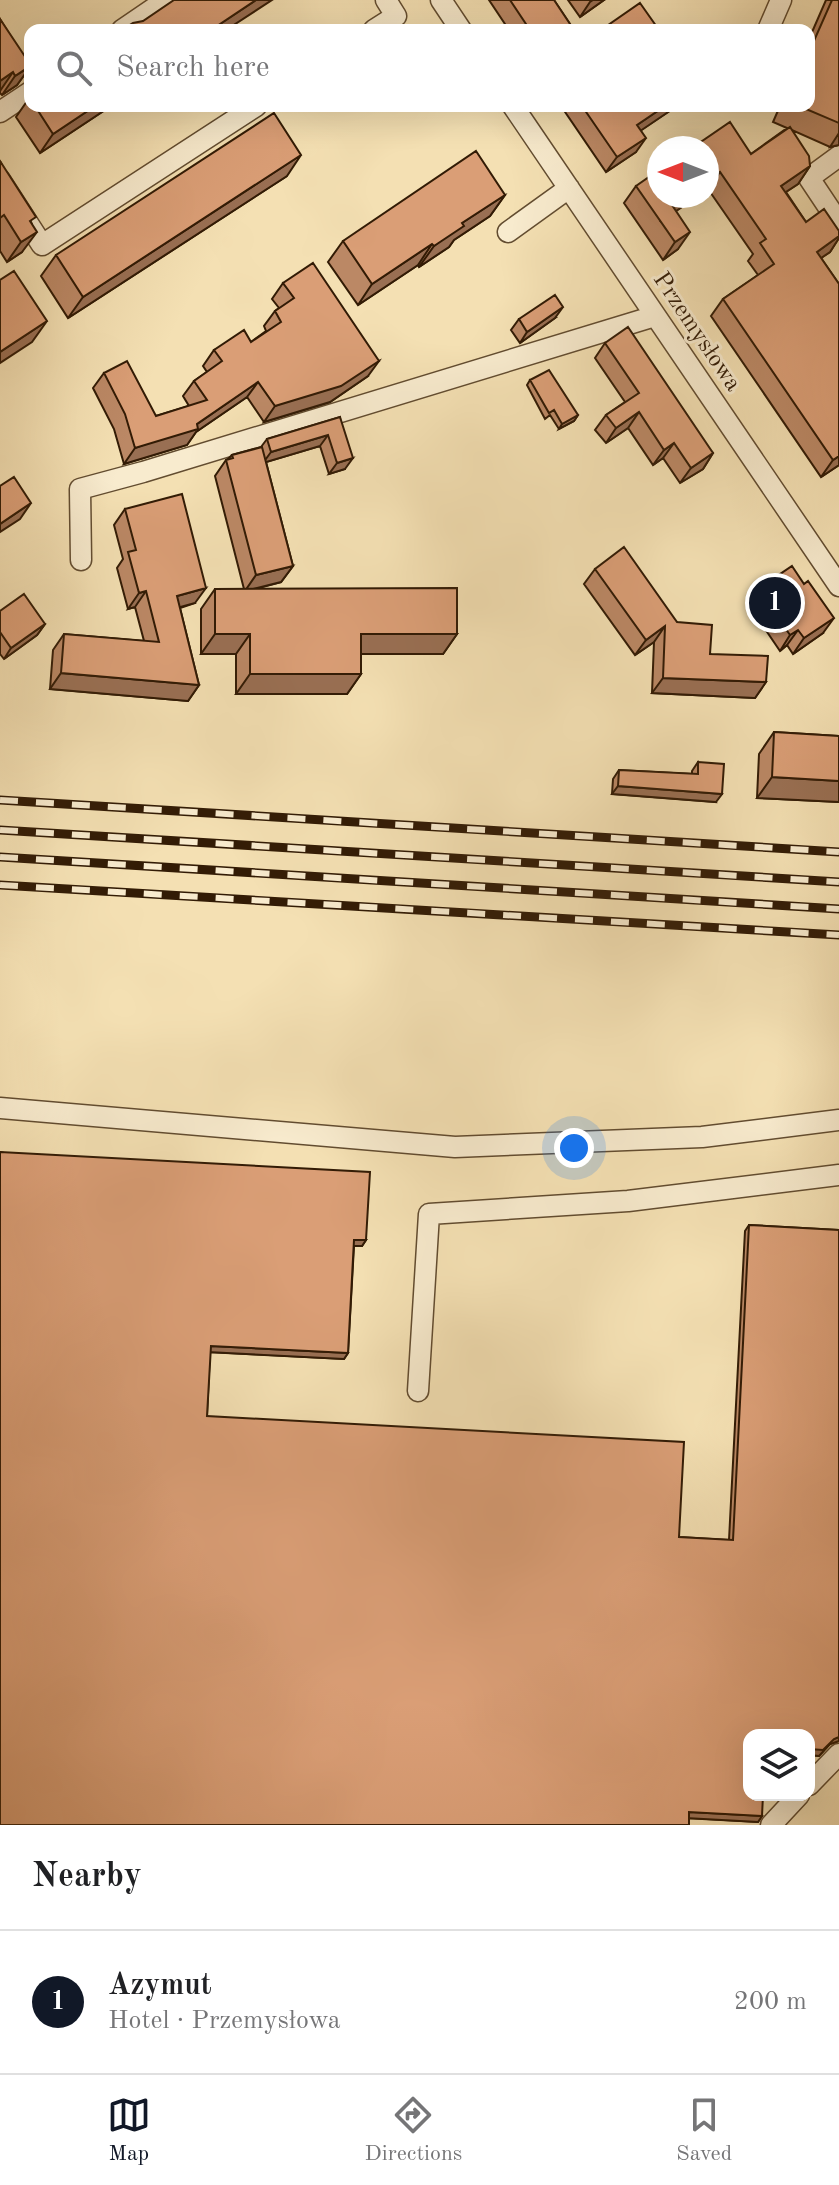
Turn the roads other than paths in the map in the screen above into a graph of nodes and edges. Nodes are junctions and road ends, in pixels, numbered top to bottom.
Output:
1 (166, 0) edge
2 (386, 0) edge
3 (441, 0) edge
4 (781, 0) edge
5 (131, 24) edge
6 (383, 24) edge
7 (457, 24) edge
8 (771, 24) edge
9 (24, 96) edge
10 (0, 112) edge
11 (247, 112) edge
12 (517, 112) edge
13 (839, 156) edge
14 (0, 180) edge
15 (569, 188) junction
16 (839, 223) edge
17 (508, 232) dead end
18 (655, 316) junction
19 (81, 560) dead end
20 (839, 586) edge
21 (0, 1108) edge
22 (839, 1120) edge
23 (839, 1175) edge
24 (418, 1391) dead end
25 (839, 1754) edge
26 (815, 1779) edge
27 (793, 1801) edge
28 (771, 1825) edge

1 - 5 street
2 - 6 street
3 - 7 street
4 - 8 street
9 - 10 street
11 - 14 street
12 - 15 street, Przemysłowa
13 - 16 street
15 - 17 street
15 - 18 street, Przemysłowa
18 - 19 street
18 - 20 street, Przemysłowa
21 - 22 street
23 - 24 street
25 - 26 street
27 - 28 street

